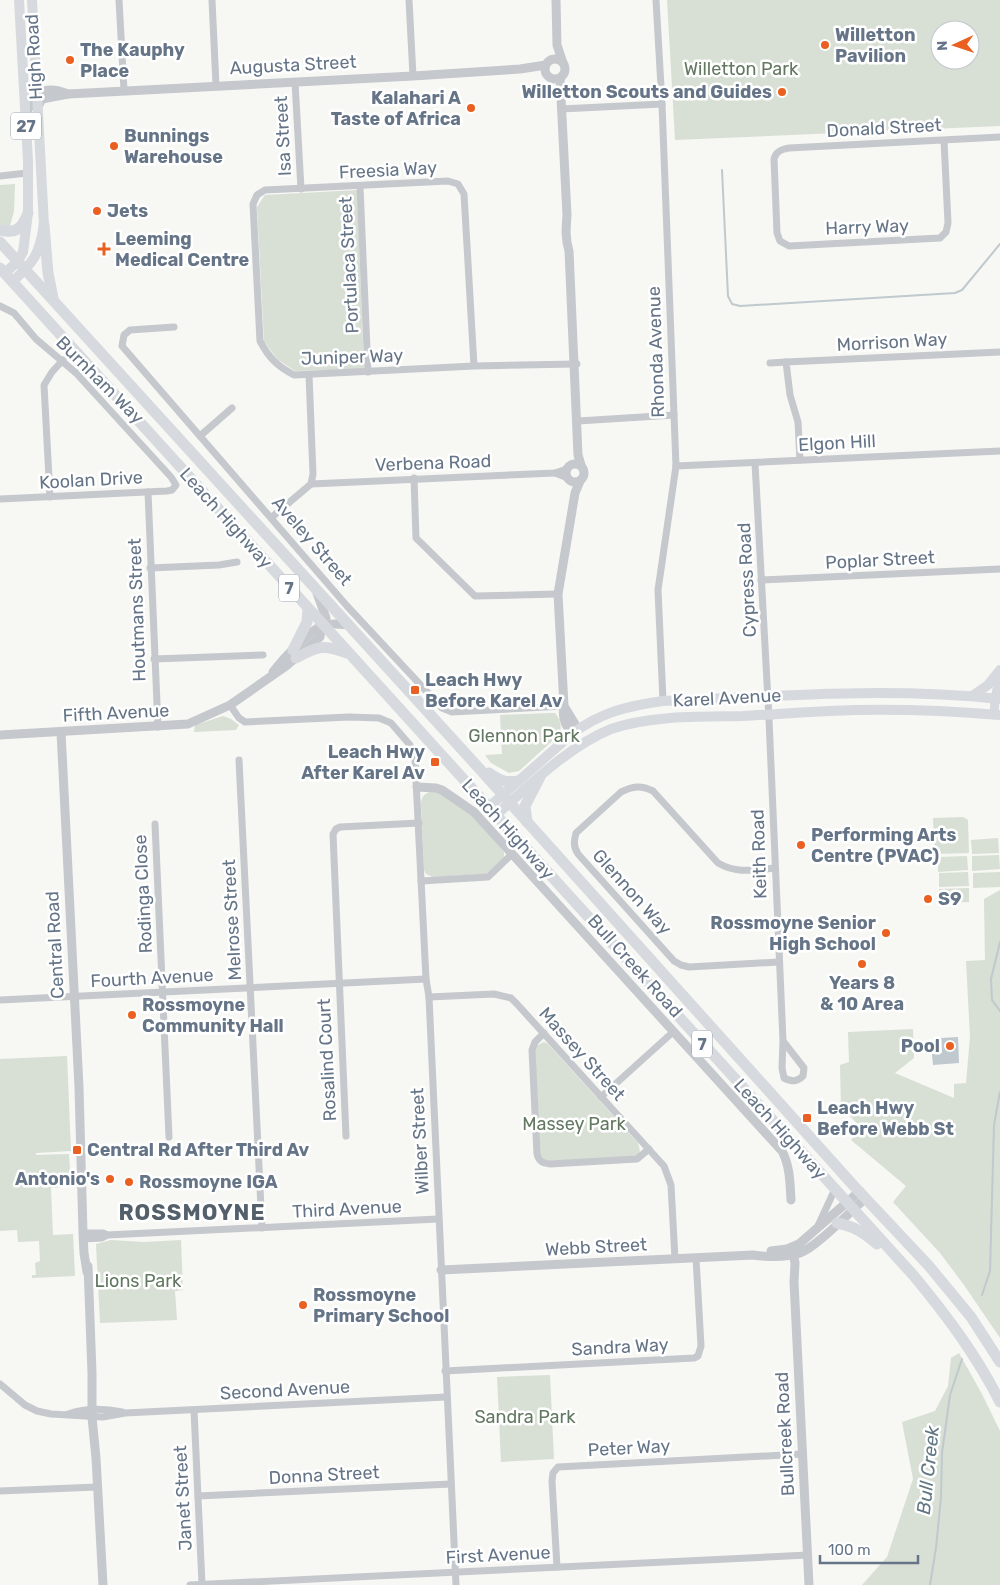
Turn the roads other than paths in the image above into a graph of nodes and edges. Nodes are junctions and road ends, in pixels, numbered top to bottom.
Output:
1 (19, 0) edge
2 (32, 0) edge
3 (119, 0) edge
4 (212, 0) edge
5 (409, 0) edge
6 (556, 0) edge
7 (656, 0) edge
8 (557, 45) junction
9 (548, 63) junction
10 (562, 63) junction
11 (520, 69) junction
12 (413, 76) junction
13 (553, 77) junction
14 (295, 82) junction
15 (216, 85) junction
16 (124, 90) junction
17 (41, 92) junction
18 (68, 94) junction
19 (561, 104) junction
20 (662, 104) junction
21 (37, 108) junction
22 (25, 116) junction
23 (1000, 137) edge
24 (944, 140) junction
25 (774, 159) joint
26 (27, 173) junction
27 (0, 176) edge
28 (360, 187) junction
29 (301, 189) junction
30 (256, 195) joint
31 (28, 213) junction
32 (44, 225) junction
33 (0, 230) edge
34 (0, 242) edge
35 (22, 266) junction
36 (6, 275) edge
37 (54, 301) junction
38 (0, 306) edge
39 (174, 327) dead end
40 (1000, 352) edge
41 (63, 360) junction
42 (786, 362) junction
43 (770, 363) dead end
44 (575, 364) junction
45 (474, 366) junction
46 (368, 372) junction
47 (309, 375) junction
48 (232, 408) dead end
49 (674, 415) junction
50 (578, 421) junction
51 (200, 436) junction
52 (1000, 451) edge
53 (800, 460) junction
54 (578, 461) junction
55 (755, 462) junction
56 (676, 466) junction
57 (414, 478) junction
58 (572, 478) junction
59 (174, 481) joint
60 (311, 484) junction
61 (148, 492) junction
62 (50, 497) junction
63 (0, 499) edge
64 (272, 518) junction
65 (237, 562) dead end
66 (150, 568) junction
67 (1000, 569) edge
68 (761, 580) junction
69 (316, 590) junction
70 (558, 594) junction
71 (308, 609) junction
72 (322, 625) junction
73 (348, 625) junction
74 (263, 654) dead end
75 (294, 654) junction
76 (349, 654) junction
77 (154, 659) junction
78 (1000, 670) edge
79 (1000, 675) edge
80 (768, 696) junction
81 (972, 696) junction
82 (998, 699) edge
83 (663, 701) junction
84 (230, 705) junction
85 (564, 706) junction
86 (769, 714) junction
87 (997, 715) edge
88 (158, 727) junction
89 (61, 732) junction
90 (573, 733) junction
91 (0, 735) edge
92 (593, 738) junction
93 (568, 754) junction
94 (239, 760) dead end
95 (477, 766) junction
96 (540, 778) junction
97 (518, 781) junction
98 (417, 787) junction
99 (506, 799) junction
100 (493, 811) junction
101 (527, 822) junction
102 (419, 823) junction
103 (155, 824) dead end
104 (512, 854) junction
105 (774, 868) junction
106 (422, 881) junction
107 (779, 962) junction
108 (426, 980) junction
109 (339, 984) junction
110 (250, 988) junction
111 (163, 992) junction
112 (74, 996) junction
113 (429, 997) junction
114 (0, 1000) edge
115 (673, 1032) junction
116 (544, 1033) junction
117 (783, 1041) junction
118 (601, 1097) junction
119 (346, 1136) dead end
120 (169, 1137) dead end
121 (649, 1149) junction
122 (835, 1189) junction
123 (863, 1194) junction
124 (791, 1200) dead end
125 (850, 1206) junction
126 (438, 1220) junction
127 (837, 1223) junction
128 (262, 1228) junction
129 (815, 1230) junction
130 (86, 1236) junction
131 (790, 1252) junction
132 (696, 1258) junction
133 (675, 1259) junction
134 (441, 1270) junction
135 (914, 1276) junction
136 (1000, 1362) edge
137 (445, 1371) junction
138 (0, 1384) edge
139 (446, 1397) junction
140 (1000, 1402) edge
141 (194, 1410) junction
142 (95, 1413) junction
143 (803, 1454) junction
144 (451, 1484) junction
145 (98, 1487) junction
146 (0, 1491) edge
147 (198, 1496) junction
148 (808, 1555) junction
149 (557, 1567) junction
150 (455, 1572) junction
151 (202, 1584) edge
152 (102, 1585) edge
153 (190, 1585) edge
154 (456, 1585) edge
155 (809, 1585) edge

1 - 22 main road, High Road / 27
2 - 17 main road, High Road / 27
3 - 16 street
4 - 15 street
5 - 12 street
6 - 8 street
7 - 20 street, Rhonda Avenue
8 - 9 street
8 - 10 street
9 - 10 street, Augusta Street
9 - 11 street, Augusta Street
9 - 13 street
10 - 13 street
11 - 12 street, Augusta Street
11 - 13 street, Augusta Street
12 - 14 street, Augusta Street
13 - 19 street
14 - 15 street, Augusta Street
14 - 29 street, Isa Street
15 - 16 street, Augusta Street
16 - 18 street, Augusta Street
17 - 18 street, Augusta Street
17 - 21 main road, High Road / 27
17 - 22 street
18 - 21 street, Augusta Street
19 - 20 street
19 - 44 street
20 - 49 street, Rhonda Avenue
21 - 32 main road, High Road / 27
22 - 26 main road, High Road / 27
23 - 24 street, Donald Street
24 - 25 street, Donald Street
24 - 25 street, Harry Way
26 - 27 street
26 - 31 main road, High Road / 27
28 - 29 street, Freesia Way
28 - 45 street, Freesia Way
28 - 46 street, Portulaca Street
29 - 30 street, Freesia Way
30 - 47 street, Juniper Way
31 - 33 highway
31 - 35 main road, High Road / 27
32 - 35 main road, High Road / 27
32 - 37 highway, 27
34 - 35 highway, Leach Highway / 7
35 - 36 main road, High Road / 27
35 - 37 highway, Leach Highway / 7
36 - 71 highway, Leach Highway / 7
37 - 69 highway, Leach Highway / 7
38 - 41 street, Burnham Way
39 - 51 street, Aveley Street
40 - 42 street, Morrison Way
41 - 59 street, Burnham Way
41 - 62 street
42 - 43 street, Morrison Way
42 - 53 street
44 - 45 street, Juniper Way
44 - 50 street
45 - 46 street, Juniper Way
46 - 47 street, Juniper Way
47 - 60 street
48 - 51 street
49 - 50 street
49 - 56 street, Rhonda Avenue
50 - 54 street
51 - 64 street, Aveley Street
52 - 53 street, Elgon Hill
53 - 55 street, Elgon Hill
54 - 58 street
54 - 58 street
55 - 56 street, Elgon Hill
55 - 68 street, Cypress Road
56 - 83 street, Rhonda Avenue
57 - 58 street, Verbena Road
57 - 60 street, Verbena Road
57 - 70 street
58 - 70 street
59 - 61 street, Koolan Drive
60 - 64 street
61 - 62 street, Koolan Drive
61 - 66 street, Houtmans Street
62 - 63 street, Koolan Drive
64 - 85 street, Aveley Street
65 - 66 street
66 - 77 street, Houtmans Street
67 - 68 street, Poplar Street
68 - 80 street, Cypress Road
69 - 72 street
69 - 73 highway, Leach Highway / 7
70 - 85 street
71 - 72 highway, Leach Highway / 7
71 - 75 highway
72 - 73 street
72 - 75 street, Fifth Avenue
72 - 76 highway, Leach Highway / 7
73 - 95 highway, Leach Highway / 7
74 - 77 street
75 - 76 highway
75 - 84 street, Fifth Avenue
76 - 100 highway, Leach Highway / 7
77 - 88 street, Houtmans Street
78 - 81 main road
79 - 82 main road
80 - 81 main road, Karel Avenue
80 - 83 main road, Karel Avenue
80 - 86 street, Keith Road
81 - 82 main road, Karel Avenue
82 - 87 main road
83 - 90 main road, Karel Avenue
84 - 88 street, Fifth Avenue
84 - 98 street, Wilber Street
85 - 90 street
86 - 87 main road, Karel Avenue
86 - 92 main road, Karel Avenue
86 - 105 street, Keith Road
88 - 89 street, Fifth Avenue
89 - 91 street, Fifth Avenue
89 - 112 street, Central Road
90 - 92 main road
90 - 93 main road
90 - 97 main road, Karel Avenue
92 - 93 main road, Karel Avenue
93 - 96 main road, Karel Avenue
94 - 110 street, Melrose Street
95 - 97 highway
95 - 99 highway, Leach Highway / 7
96 - 99 main road, Karel Avenue
96 - 101 highway
97 - 99 main road, Karel Avenue
98 - 102 street, Wilber Street
98 - 104 street, Bull Creek Road
99 - 100 main road, Karel Avenue
99 - 101 highway, Leach Highway / 7
100 - 122 highway, Leach Highway / 7
101 - 123 highway, Leach Highway / 7
102 - 106 street, Wilber Street
102 - 109 street, Rosalind Court
103 - 111 street, Rodinga Close
104 - 106 street
104 - 115 street, Bull Creek Road
105 - 107 street, Keith Road
105 - 107 street, Glennon Way
106 - 108 street, Wilber Street
107 - 117 street, Keith Road
108 - 109 street, Fourth Avenue
108 - 113 street, Wilber Street
109 - 110 street, Fourth Avenue
109 - 119 street, Rosalind Court
110 - 111 street, Fourth Avenue
110 - 128 street, Melrose Street
111 - 112 street, Fourth Avenue
111 - 120 street, Rodinga Close
112 - 114 street, Fourth Avenue
112 - 130 street, Central Road
113 - 116 street, Massey Street
113 - 126 street, Wilber Street
115 - 118 street
115 - 124 street, Bull Creek Road
116 - 118 street, Massey Street
116 - 121 street
117 - 117 street, Keith Road
118 - 121 street, Massey Street
121 - 133 street, Massey Street
122 - 125 highway, Leach Highway / 7
122 - 129 street, Webb Street
123 - 125 street, Webb Street
123 - 136 highway, Leach Highway / 7
125 - 127 street, Webb Street
125 - 129 street, Webb Street
125 - 135 highway, Leach Highway / 7
126 - 128 street, Third Avenue
126 - 134 street, Wilber Street
127 - 131 street, Webb Street
127 - 135 highway
128 - 130 street, Third Avenue
129 - 131 street, Webb Street
130 - 142 street, Central Road
131 - 132 street, Webb Street
131 - 143 street, Bullcreek Road
132 - 133 street, Webb Street
132 - 137 street, Sandra Way
133 - 134 street, Webb Street
134 - 137 street, Wilber Street
135 - 140 highway, Leach Highway / 7
137 - 139 street, Wilber Street
138 - 142 street, Second Avenue
139 - 141 street, Second Avenue
139 - 144 street, Wilber Street
141 - 142 street, Second Avenue
141 - 147 street, Janet Street
142 - 145 street, Central Road
143 - 148 street, Bullcreek Road
143 - 149 street, Peter Way
144 - 147 street, Donna Street
144 - 150 street, Wilber Street
145 - 146 street
145 - 152 street, Central Road
147 - 151 street, Janet Street
148 - 149 street, First Avenue
148 - 155 street, Bullcreek Road
149 - 150 street, First Avenue
150 - 151 street, First Avenue
150 - 154 street, Wilber Street
151 - 153 street, First Avenue

